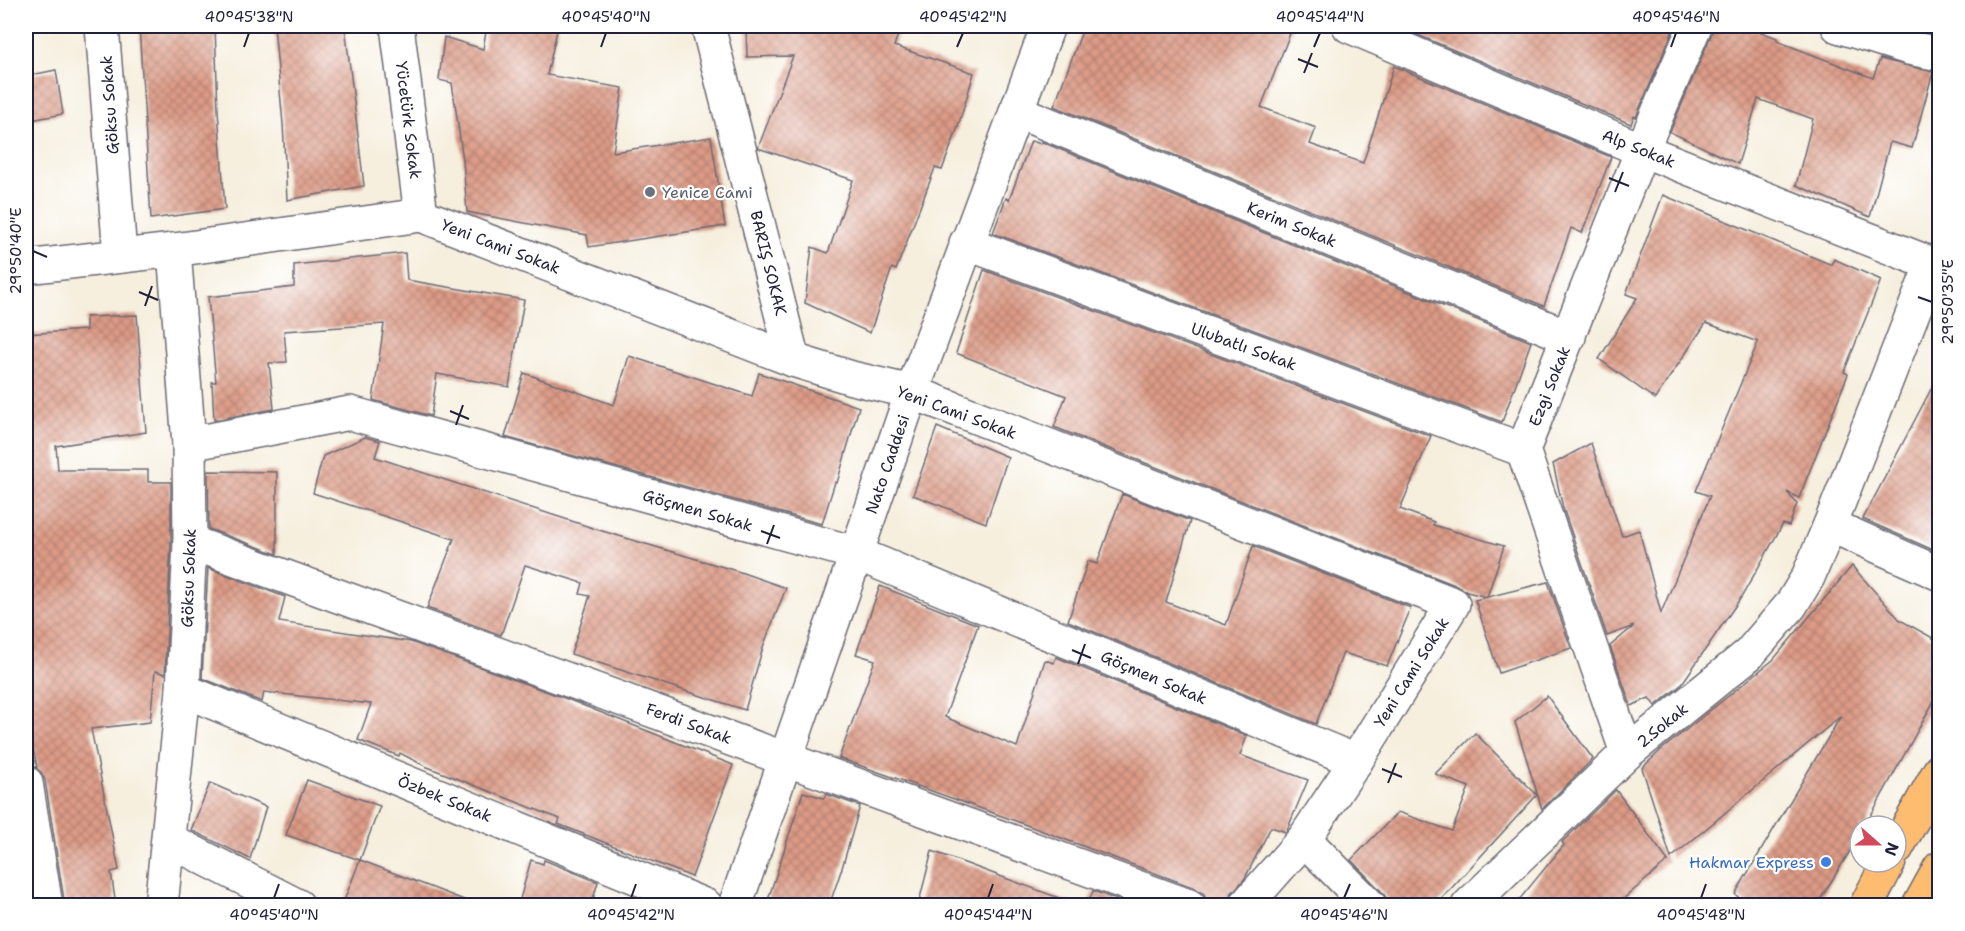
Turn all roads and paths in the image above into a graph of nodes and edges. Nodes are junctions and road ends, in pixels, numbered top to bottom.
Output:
1 (102, 26) edge
2 (397, 26) edge
3 (708, 26) edge
4 (1048, 26) edge
5 (1349, 26) edge
6 (1695, 26) edge
7 (1838, 26) edge
8 (1877, 32) edge
9 (1940, 54) edge
10 (1016, 111) junction
11 (1642, 150) junction
12 (421, 215) junction
13 (966, 243) junction
14 (174, 250) junction
15 (120, 255) junction
16 (1932, 264) joint
17 (26, 267) edge
18 (1569, 337) junction
19 (793, 360) junction
20 (912, 392) junction
21 (189, 444) junction
22 (1523, 450) junction
23 (1830, 525) junction
24 (190, 542) junction
25 (855, 553) junction
26 (1940, 574) edge
27 (183, 690) junction
28 (1627, 753) junction
29 (786, 758) junction
30 (1356, 761) junction
31 (1940, 770) edge
32 (26, 783) edge
33 (1908, 827) edge
34 (1304, 838) junction
35 (169, 840) junction
36 (1940, 868) edge
37 (1883, 874) edge
38 (46, 906) edge
39 (161, 906) edge
40 (298, 906) edge
41 (706, 906) edge
42 (735, 906) edge
43 (1189, 906) edge
44 (1245, 906) edge
45 (1370, 906) edge
46 (1468, 906) edge
47 (1866, 906) edge
48 (1919, 906) edge

1 - 15 street, Göksu Sokak
2 - 12 street, Yücetürk Sokak
3 - 19 street, BARIŞ SOKAK
4 - 10 street, Nato Caddesi
5 - 11 street, Alp Sokak
6 - 11 street, Ezgi Sokak
7 - 8 street
8 - 9 street
10 - 13 street, Nato Caddesi
10 - 18 street, Kerim Sokak
11 - 16 street, Alp Sokak
11 - 18 street, Ezgi Sokak
12 - 14 street, Yeni Cami Sokak
12 - 19 street, Yeni Cami Sokak
13 - 20 street, Nato Caddesi
13 - 22 street, Ulubatlı Sokak
14 - 15 street, Yeni Cami Sokak
14 - 21 street, Göksu Sokak
15 - 17 street, Yeni Cami Sokak
16 - 23 street, 2.Sokak
18 - 22 street, Ezgi Sokak
19 - 20 street, Yeni Cami Sokak
20 - 25 street, Nato Caddesi
20 - 30 street, Yeni Cami Sokak
21 - 24 street, Göksu Sokak
21 - 25 street, Göçmen Sokak
22 - 28 street
23 - 26 street
23 - 28 street, 2.Sokak
24 - 27 street, Göksu Sokak
24 - 29 street, Ferdi Sokak
25 - 29 street, Nato Caddesi
25 - 30 street, Göçmen Sokak
27 - 35 street, Göksu Sokak
27 - 41 street, Özbek Sokak
28 - 46 street, 2.Sokak
29 - 42 street, Nato Caddesi
29 - 43 street, Ferdi Sokak
30 - 34 street, Yeni Cami Sokak
31 - 33 main road
32 - 38 street
34 - 44 street, Yeni Cami Sokak
34 - 45 street
35 - 39 street, Göksu Sokak
35 - 40 street
36 - 48 main road
37 - 47 main road

